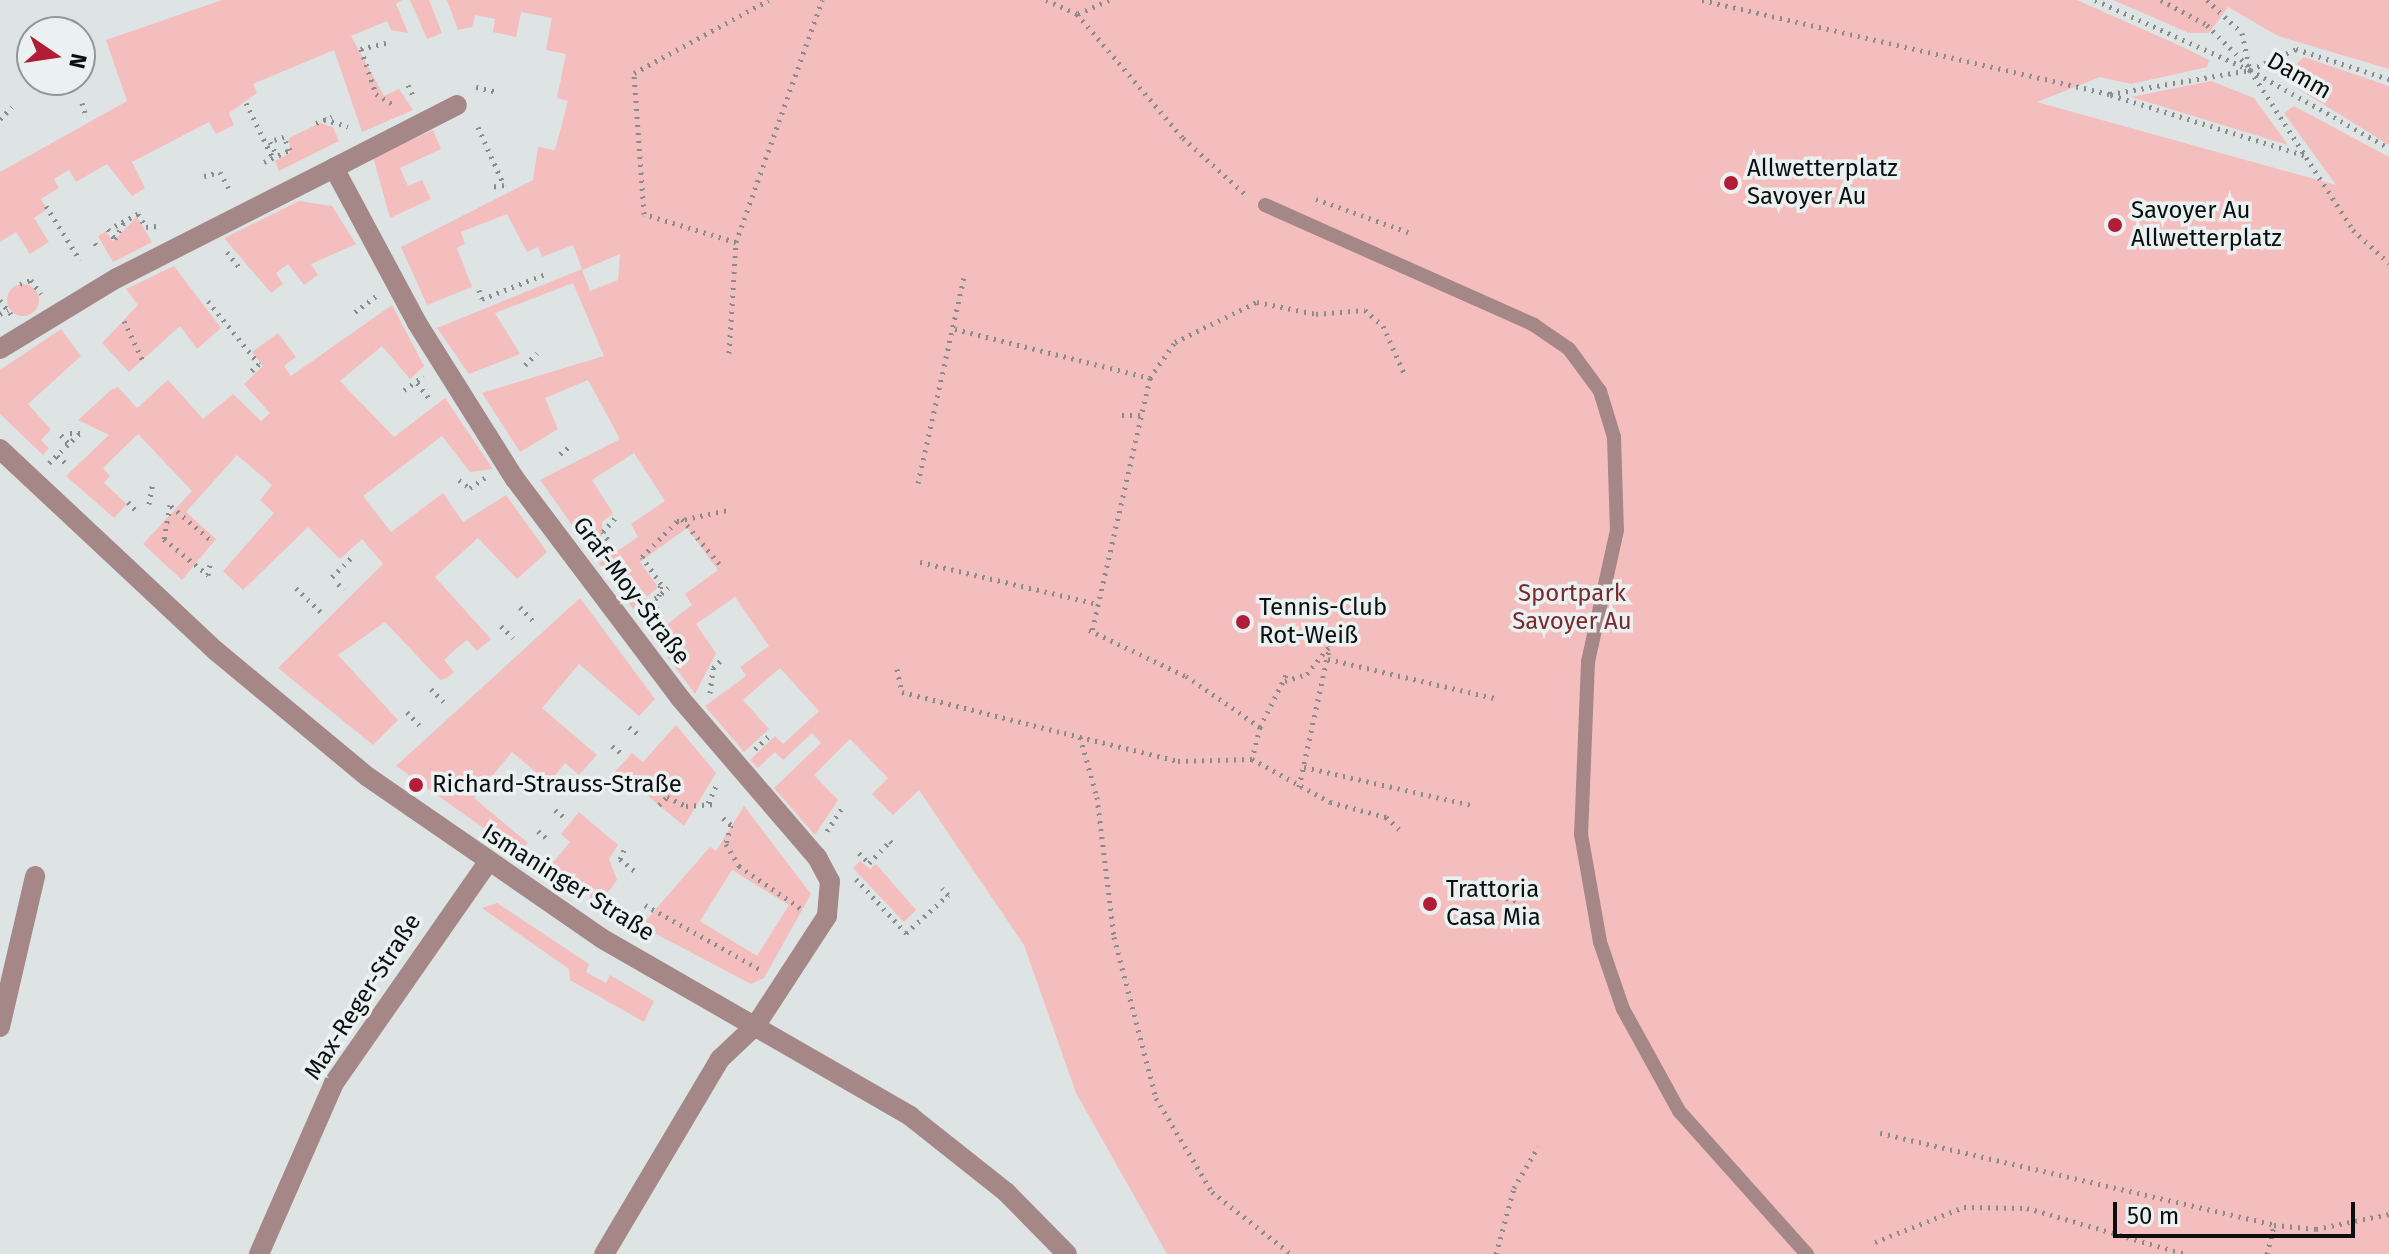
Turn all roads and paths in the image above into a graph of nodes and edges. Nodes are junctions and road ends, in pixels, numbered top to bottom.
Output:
1 (769, 0) edge
2 (822, 0) edge
3 (1046, 0) edge
4 (1109, 0) edge
5 (1702, 0) edge
6 (2095, 0) edge
7 (2161, 0) edge
8 (2207, 0) edge
9 (1077, 14) junction
10 (386, 43) dead end
11 (2250, 70) junction
12 (2389, 79) edge
13 (408, 85) dead end
14 (470, 86) dead end
15 (498, 92) dead end
16 (2110, 94) junction
17 (82, 103) dead end
18 (246, 103) dead end
19 (457, 105) dead end
20 (12, 107) dead end
21 (85, 113) dead end
22 (332, 117) dead end
23 (0, 119) edge
24 (324, 119) junction
25 (316, 123) dead end
26 (348, 127) dead end
27 (478, 127) dead end
28 (2389, 148) edge
29 (2305, 155) junction
30 (275, 157) junction
31 (264, 162) dead end
32 (334, 168) junction
33 (204, 176) dead end
34 (490, 187) dead end
35 (233, 197) dead end
36 (1265, 205) joint
37 (46, 206) dead end
38 (125, 222) junction
39 (115, 226) dead end
40 (157, 226) dead end
41 (108, 229) dead end
42 (218, 242) dead end
43 (736, 242) junction
44 (2389, 263) edge
45 (73, 264) dead end
46 (241, 269) dead end
47 (548, 273) dead end
48 (964, 278) dead end
49 (31, 280) dead end
50 (20, 284) dead end
51 (383, 290) dead end
52 (479, 290) dead end
53 (0, 300) edge
54 (208, 301) dead end
55 (8, 310) junction
56 (355, 312) dead end
57 (0, 314) edge
58 (15, 320) dead end
59 (124, 321) dead end
60 (955, 329) junction
61 (0, 349) edge
62 (537, 353) dead end
63 (729, 353) dead end
64 (144, 363) dead end
65 (525, 365) dead end
66 (1404, 373) dead end
67 (247, 375) dead end
68 (1150, 378) junction
69 (404, 390) dead end
70 (430, 399) dead end
71 (1122, 415) dead end
72 (1141, 415) junction
73 (69, 444) junction
74 (571, 445) dead end
75 (0, 449) edge
76 (560, 454) dead end
77 (57, 456) junction
78 (67, 464) dead end
79 (46, 467) dead end
80 (459, 480) dead end
81 (153, 482) dead end
82 (478, 483) dead end
83 (918, 483) dead end
84 (128, 502) dead end
85 (149, 504) dead end
86 (728, 510) dead end
87 (139, 514) dead end
88 (616, 517) dead end
89 (681, 519) junction
90 (213, 542) dead end
91 (612, 546) dead end
92 (353, 556) dead end
93 (211, 560) dead end
94 (920, 562) dead end
95 (722, 567) dead end
96 (332, 577) dead end
97 (296, 588) dead end
98 (668, 588) dead end
99 (659, 596) junction
100 (652, 601) junction
101 (1098, 604) junction
102 (520, 607) dead end
103 (321, 612) dead end
104 (637, 615) dead end
105 (664, 618) dead end
106 (533, 621) dead end
107 (501, 626) dead end
108 (1344, 628) dead end
109 (513, 638) dead end
110 (1330, 645) junction
111 (1328, 659) junction
112 (721, 660) dead end
113 (897, 669) dead end
114 (1288, 671) dead end
115 (1285, 681) junction
116 (431, 689) dead end
117 (710, 694) dead end
118 (1498, 699) dead end
119 (444, 702) dead end
120 (407, 712) dead end
121 (419, 725) dead end
122 (629, 727) dead end
123 (1260, 727) junction
124 (772, 733) dead end
125 (638, 734) dead end
126 (1080, 737) junction
127 (765, 739) dead end
128 (612, 746) dead end
129 (621, 753) dead end
130 (1252, 759) junction
131 (1304, 767) junction
132 (720, 778) dead end
133 (1299, 787) junction
134 (708, 803) junction
135 (716, 804) dead end
136 (659, 805) dead end
137 (1471, 805) dead end
138 (843, 806) dead end
139 (555, 810) dead end
140 (838, 812) dead end
141 (564, 817) dead end
142 (723, 818) dead end
143 (538, 831) dead end
144 (1403, 833) dead end
145 (546, 838) dead end
146 (895, 846) dead end
147 (624, 850) dead end
148 (859, 853) dead end
149 (486, 865) junction
150 (844, 867) dead end
151 (636, 872) dead end
152 (35, 876) dead end
153 (942, 888) dead end
154 (1506, 898) dead end
155 (1517, 901) dead end
156 (645, 905) dead end
157 (811, 916) dead end
158 (730, 940) dead end
159 (728, 950) junction
160 (767, 973) dead end
161 (756, 1025) junction
162 (0, 1027) edge
163 (1880, 1133) dead end
164 (1538, 1147) dead end
165 (2389, 1214) edge
166 (2274, 1225) junction
167 (1875, 1242) dead end
168 (259, 1254) edge
169 (604, 1254) edge
170 (1067, 1254) edge
171 (1291, 1254) edge
172 (1496, 1254) edge
173 (1807, 1254) edge
174 (2185, 1254) edge
175 (2267, 1254) edge

1 - 43 path
2 - 43 path
3 - 9 path
4 - 9 path
5 - 16 path
6 - 11 path
7 - 11 path, Damm
8 - 11 path
9 - 36 path
10 - 13 path
11 - 12 path
11 - 16 path
11 - 28 path, Damm
11 - 29 path
14 - 15 path
16 - 29 path
17 - 21 path
18 - 30 path
19 - 32 street
20 - 23 path
22 - 24 path
24 - 25 path
24 - 26 path
27 - 34 path
29 - 44 path
30 - 30 path
30 - 31 path
32 - 61 street
32 - 161 street, Graf-Moy-Straße
33 - 35 path
36 - 173 lane
37 - 45 path
38 - 39 path
38 - 40 path
38 - 41 path
42 - 46 path
43 - 63 path
47 - 52 path
48 - 60 path
49 - 50 path
51 - 56 path
53 - 55 path
54 - 67 path
55 - 57 path
55 - 58 path
59 - 64 path
60 - 68 path
60 - 83 path
62 - 65 path
66 - 68 path
68 - 72 path
69 - 70 path
71 - 72 path
72 - 101 path
73 - 73 path
73 - 77 path
74 - 76 path
75 - 149 street, Ismaninger Straße
77 - 78 path
77 - 79 path
80 - 82 path
81 - 85 path
84 - 87 path
86 - 89 path
88 - 91 path
89 - 95 path
89 - 99 path
90 - 93 path
92 - 96 path
94 - 101 path
97 - 103 path
98 - 99 path
99 - 100 path
100 - 104 path
100 - 105 path
101 - 123 path
102 - 106 path
107 - 109 path
108 - 110 path
110 - 111 path
110 - 115 path
111 - 118 path
111 - 131 path
112 - 117 path
113 - 126 path
114 - 115 path
115 - 123 path
116 - 119 path
120 - 121 path
122 - 125 path
123 - 130 path
124 - 127 path
126 - 130 path
126 - 171 path
128 - 129 path
130 - 133 path
131 - 133 path
131 - 137 path
132 - 134 path
133 - 144 path
134 - 135 path
134 - 136 path
138 - 140 path
139 - 141 path
142 - 157 path
143 - 145 path
146 - 148 path
147 - 151 path
149 - 161 street, Ismaninger Straße
149 - 168 street, Max-Reger-Straße
150 - 153 path
152 - 162 street
154 - 155 path
156 - 159 path
158 - 159 path
159 - 160 path
161 - 169 street
161 - 170 street, Ismaninger Straße
163 - 166 path
164 - 172 path
165 - 166 path
166 - 175 path
167 - 174 path

